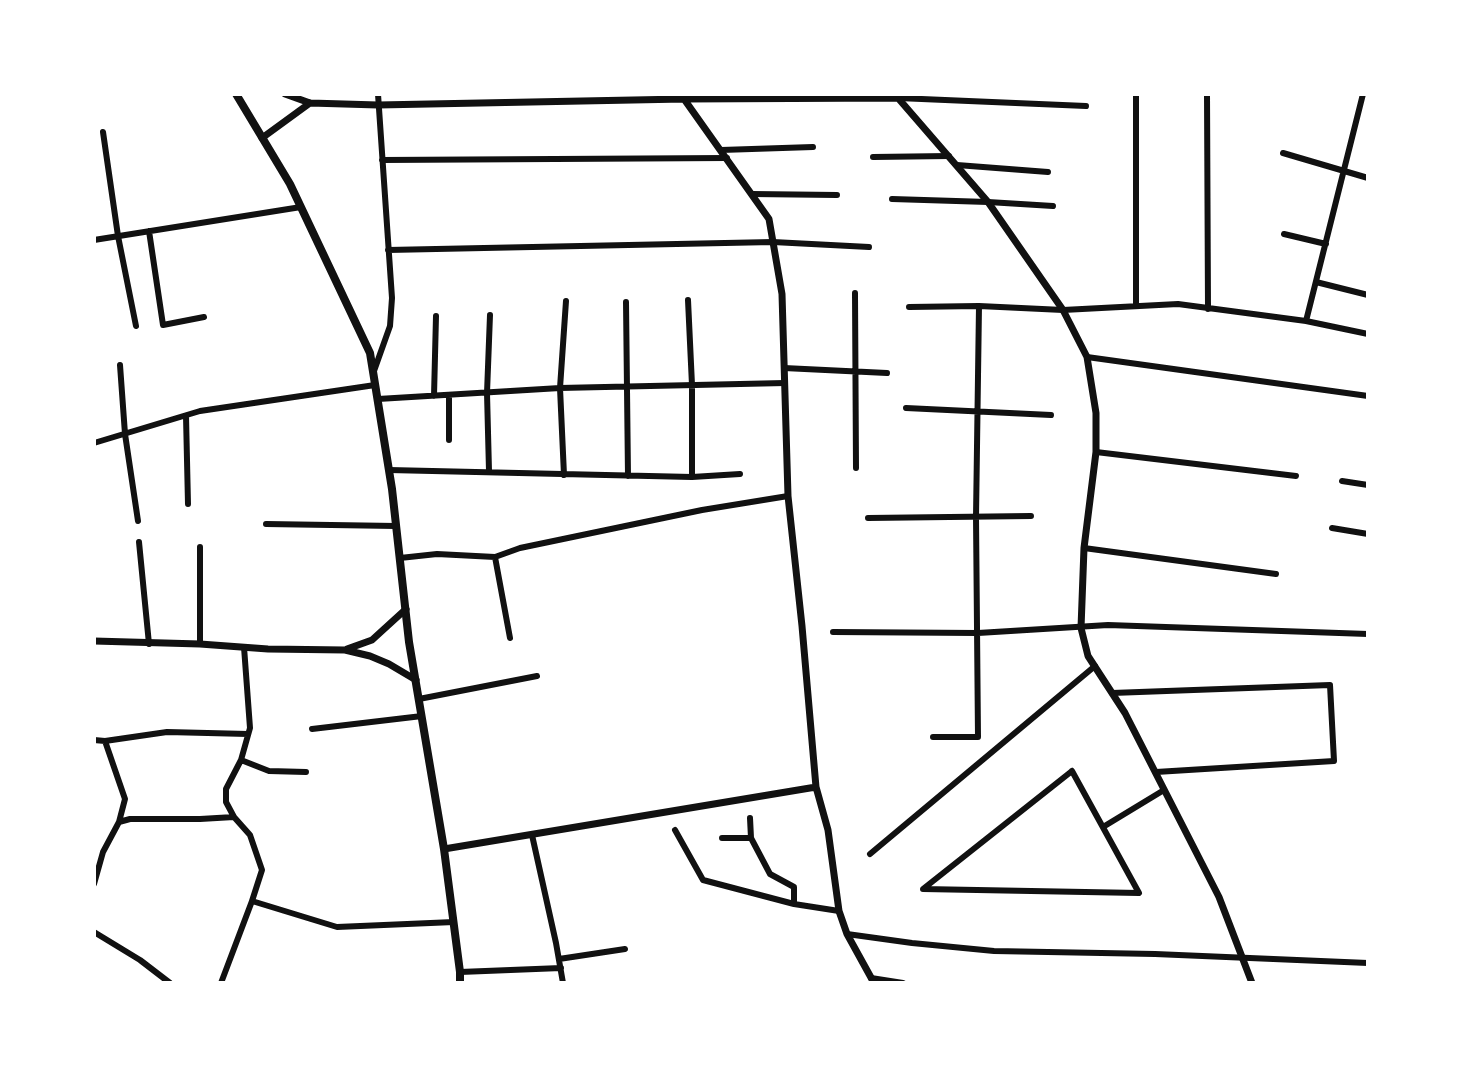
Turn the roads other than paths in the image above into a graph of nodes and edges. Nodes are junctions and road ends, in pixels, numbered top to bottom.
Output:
1 (236, 94) edge
2 (285, 94) edge
3 (378, 94) edge
4 (1136, 94) edge
5 (1207, 94) edge
6 (1363, 94) edge
7 (899, 96) edge
8 (684, 99) junction
9 (310, 103) junction
10 (378, 105) junction
11 (1086, 106) dead end
12 (103, 132) dead end
13 (262, 138) junction
14 (813, 147) dead end
15 (721, 150) junction
16 (1283, 153) dead end
17 (949, 156) junction
18 (873, 157) dead end
19 (727, 158) junction
20 (382, 160) junction
21 (957, 165) junction
22 (1048, 172) dead end
23 (1344, 172) junction
24 (1368, 178) edge
25 (752, 194) junction
26 (837, 195) dead end
27 (892, 199) dead end
28 (988, 202) junction
29 (1053, 206) dead end
30 (301, 207) junction
31 (149, 231) junction
32 (1284, 234) dead end
33 (118, 236) junction
34 (94, 240) edge
35 (773, 242) junction
36 (1326, 244) junction
37 (869, 247) dead end
38 (388, 250) junction
39 (1316, 282) junction
40 (855, 293) dead end
41 (1368, 295) edge
42 (688, 300) dead end
43 (566, 301) dead end
44 (626, 302) dead end
45 (979, 306) junction
46 (1136, 306) junction
47 (909, 307) dead end
48 (1208, 309) junction
49 (1063, 310) junction
50 (490, 315) dead end
51 (436, 316) dead end
52 (204, 317) dead end
53 (1306, 321) junction
54 (136, 326) dead end
55 (1368, 334) edge
56 (1087, 357) junction
57 (120, 365) dead end
58 (784, 368) junction
59 (854, 371) junction
60 (373, 372) junction
61 (887, 373) dead end
62 (785, 383) junction
63 (375, 385) junction
64 (692, 385) junction
65 (628, 386) junction
66 (560, 388) junction
67 (487, 393) junction
68 (449, 395) junction
69 (434, 396) junction
70 (1368, 396) edge
71 (378, 399) junction
72 (906, 408) dead end
73 (977, 411) junction
74 (1051, 415) dead end
75 (186, 416) junction
76 (125, 434) junction
77 (449, 440) dead end
78 (94, 443) edge
79 (1096, 452) junction
80 (856, 468) dead end
81 (389, 470) junction
82 (489, 471) junction
83 (740, 474) dead end
84 (564, 475) junction
85 (628, 476) junction
86 (1296, 476) dead end
87 (692, 477) junction
88 (1342, 481) dead end
89 (1368, 485) edge
90 (788, 496) junction
91 (188, 504) dead end
92 (1031, 516) dead end
93 (976, 517) junction
94 (868, 518) dead end
95 (138, 521) dead end
96 (266, 524) dead end
97 (396, 526) junction
98 (1332, 528) dead end
99 (1368, 534) edge
100 (139, 542) dead end
101 (200, 547) dead end
102 (1084, 548) junction
103 (495, 557) junction
104 (400, 558) junction
105 (1276, 574) dead end
106 (406, 609) junction
107 (1081, 628) junction
108 (833, 632) dead end
109 (978, 633) junction
110 (1368, 634) edge
111 (510, 638) dead end
112 (94, 641) edge
113 (149, 644) junction
114 (200, 644) junction
115 (244, 647) junction
116 (345, 650) junction
117 (1095, 666) junction
118 (537, 676) dead end
119 (416, 680) junction
120 (1112, 693) junction
121 (419, 699) junction
122 (422, 716) junction
123 (312, 729) dead end
124 (248, 734) junction
125 (933, 737) dead end
126 (94, 740) edge
127 (105, 741) junction
128 (241, 760) junction
129 (306, 772) dead end
130 (1156, 772) junction
131 (816, 787) junction
132 (1164, 790) junction
133 (234, 817) junction
134 (750, 818) dead end
135 (119, 822) junction
136 (1103, 827) junction
137 (675, 830) dead end
138 (532, 835) junction
139 (722, 838) dead end
140 (751, 838) junction
141 (444, 849) junction
142 (870, 854) dead end
143 (94, 884) edge
144 (252, 901) junction
145 (794, 904) junction
146 (839, 911) junction
147 (454, 922) junction
148 (94, 932) edge
149 (847, 934) junction
150 (625, 949) dead end
151 (1242, 958) junction
152 (559, 959) junction
153 (1368, 963) edge
154 (561, 968) junction
155 (460, 972) junction
156 (872, 980) edge
157 (170, 983) edge
158 (221, 983) edge
159 (460, 983) edge
160 (563, 983) edge
161 (903, 983) edge
162 (1252, 983) edge

1 - 13 main road
2 - 9 street
3 - 10 street
4 - 46 street
5 - 48 street
6 - 23 street
7 - 8 street
7 - 11 street
7 - 17 street
8 - 10 street
8 - 15 street
9 - 10 street
9 - 13 street
10 - 20 street
12 - 33 street
13 - 30 main road
14 - 15 street
15 - 19 street
16 - 23 street
17 - 18 street
17 - 21 street
19 - 20 street
19 - 25 street
20 - 38 street
21 - 22 street
21 - 28 street
23 - 24 street
23 - 36 street
25 - 26 street
25 - 35 street
27 - 28 street
28 - 29 street
28 - 49 street
30 - 31 street
30 - 60 main road
31 - 33 street
31 - 52 street
32 - 36 street
33 - 34 street
33 - 54 street
35 - 37 street
35 - 38 street
35 - 58 street
36 - 39 street
38 - 60 street
39 - 41 street
39 - 53 street
40 - 59 street
42 - 64 street
43 - 66 street
44 - 65 street
45 - 47 street
45 - 49 street
45 - 73 street
46 - 48 street
46 - 49 street
48 - 53 street
49 - 56 street
50 - 67 street
51 - 69 street
53 - 55 street
56 - 70 street
56 - 79 street
57 - 76 street
58 - 59 street
58 - 62 street
59 - 61 street
59 - 80 street
60 - 63 main road
62 - 64 street
62 - 90 street
63 - 71 main road
63 - 75 street
64 - 65 street
64 - 87 street
65 - 66 street
65 - 85 street
66 - 67 street
66 - 84 street
67 - 68 street
67 - 82 street
68 - 69 street
68 - 77 street
69 - 71 street
71 - 81 main road
72 - 73 street
73 - 74 street
73 - 93 street
75 - 76 street
75 - 91 street
76 - 78 street
76 - 95 street
79 - 86 street
79 - 102 street
81 - 82 street
81 - 97 main road
82 - 84 street
83 - 87 street
84 - 85 street
85 - 87 street
88 - 89 street
90 - 103 street
90 - 131 street
92 - 93 street
93 - 94 street
93 - 109 street
96 - 97 street
97 - 104 main road
98 - 99 street
100 - 113 street
101 - 114 street
102 - 105 street
102 - 107 street
103 - 104 street
103 - 111 street
104 - 106 main road
106 - 116 street
106 - 119 main road
107 - 109 street
107 - 110 street
107 - 117 street
108 - 109 street
109 - 125 street
112 - 113 street
113 - 114 street
114 - 115 street
115 - 116 street
115 - 124 street
116 - 119 street
117 - 120 street
117 - 142 street
118 - 121 street
119 - 121 main road
120 - 130 street
120 - 130 street
121 - 122 main road
122 - 123 street
122 - 141 main road
124 - 127 street
124 - 128 street
126 - 127 street
127 - 135 street
128 - 129 street
128 - 133 street
130 - 132 street
131 - 138 street
131 - 146 street
132 - 136 street
132 - 151 street
133 - 135 street
133 - 144 street
134 - 140 street
135 - 143 street
136 - 136 street
137 - 145 street
138 - 141 street
138 - 152 street
139 - 140 street
140 - 145 street
141 - 147 main road
144 - 147 street
144 - 158 street
145 - 146 street
146 - 149 street
147 - 155 main road
148 - 157 street
149 - 151 street
149 - 156 street
150 - 152 street
151 - 153 street
151 - 162 street
152 - 154 street
154 - 155 street
154 - 160 street
155 - 159 main road
156 - 161 street

